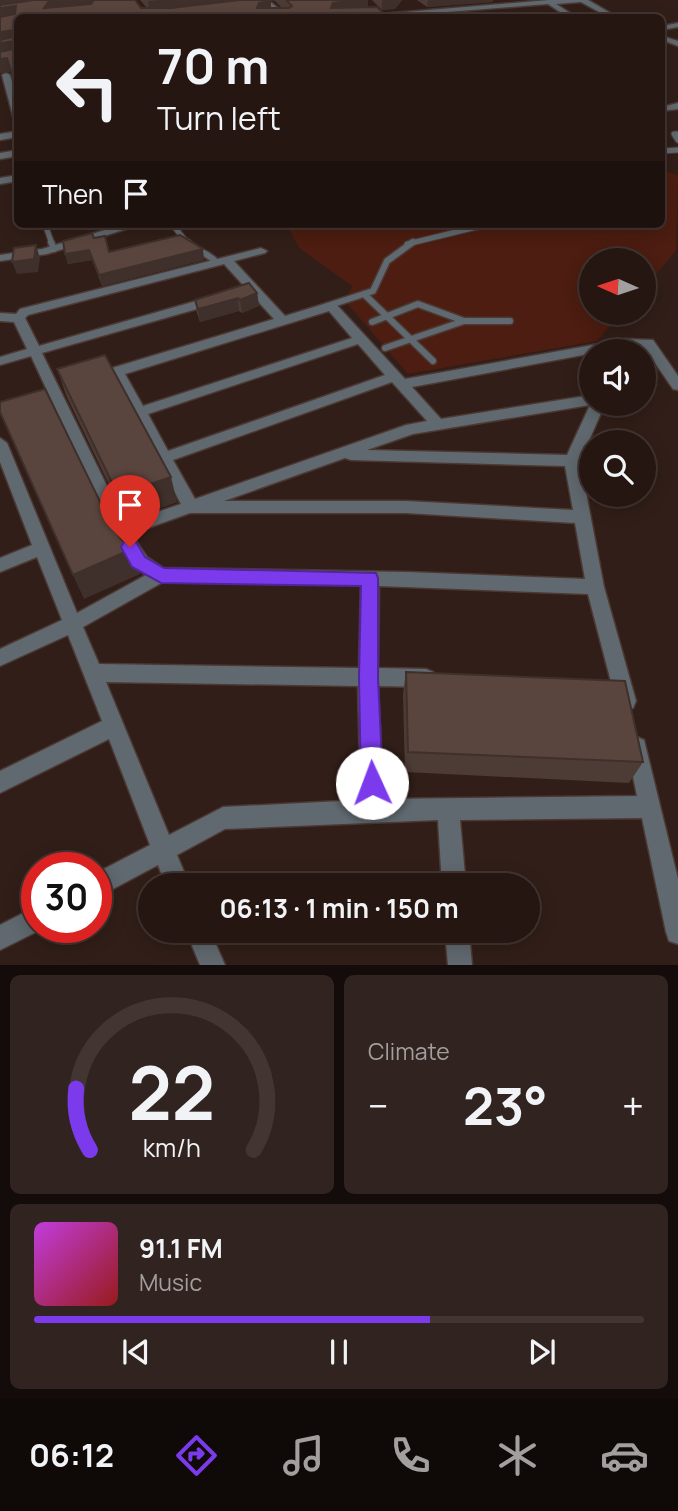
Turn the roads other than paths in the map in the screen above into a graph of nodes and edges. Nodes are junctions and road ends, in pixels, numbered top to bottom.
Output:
1 (412, 0) edge
2 (452, 0) edge
3 (479, 0) edge
4 (496, 0) edge
5 (581, 0) edge
6 (551, 2) edge
7 (265, 3) edge
8 (514, 5) edge
9 (504, 6) junction
10 (487, 7) junction
11 (462, 9) junction
12 (425, 12) junction
13 (283, 14) edge
14 (373, 14) edge
15 (435, 14) edge
16 (569, 14) edge
17 (608, 14) edge
18 (3, 76) edge
19 (14, 114) edge
20 (678, 134) edge
21 (678, 140) edge
22 (46, 228) edge
23 (124, 228) edge
24 (175, 228) edge
25 (472, 228) edge
26 (54, 249) junction
27 (261, 251) dead end
28 (0, 258) edge
29 (221, 261) junction
30 (240, 293) junction
31 (364, 294) junction
32 (327, 306) junction
33 (386, 316) junction
34 (0, 317) edge
35 (19, 318) junction
36 (282, 321) junction
37 (464, 321) junction
38 (510, 321) dead end
39 (372, 322) dead end
40 (361, 339) junction
41 (410, 339) junction
42 (385, 348) dead end
43 (35, 351) junction
44 (579, 351) edge
45 (656, 354) edge
46 (0, 361) edge
47 (433, 361) dead end
48 (117, 371) junction
49 (91, 379) edge
50 (399, 380) junction
51 (678, 386) edge
52 (579, 402) edge
53 (139, 412) junction
54 (593, 416) edge
55 (438, 425) junction
56 (0, 443) edge
57 (339, 454) junction
58 (164, 458) junction
59 (572, 461) junction
60 (7, 480) edge
61 (191, 507) junction
62 (583, 517) junction
63 (121, 531) junction
64 (42, 548) junction
65 (0, 565) edge
66 (161, 576) junction
67 (370, 578) junction
68 (595, 587) junction
69 (73, 624) junction
70 (0, 658) edge
71 (92, 673) junction
72 (368, 678) junction
73 (448, 679) edge
74 (595, 680) edge
75 (621, 681) junction
76 (113, 726) junction
77 (0, 782) edge
78 (650, 807) junction
79 (372, 810) junction
80 (448, 810) junction
81 (163, 850) junction
82 (173, 873) edge
83 (453, 873) edge
84 (112, 877) edge
85 (21, 927) edge
86 (678, 932) edge
87 (0, 938) edge
88 (203, 943) edge
89 (458, 943) edge
90 (213, 965) edge
91 (460, 965) edge

1 - 12 street
2 - 11 street
3 - 10 street
4 - 9 street
5 - 6 street
5 - 17 street
6 - 8 street
6 - 16 street
7 - 13 street
8 - 9 street
9 - 10 street
10 - 11 street
11 - 12 street
12 - 14 street
12 - 15 street
18 - 19 street
20 - 21 lane
22 - 26 lane
23 - 26 street
24 - 29 lane
25 - 31 lane
26 - 28 street
27 - 29 street
29 - 30 street
29 - 35 street
30 - 36 street
30 - 43 street
31 - 32 lane
31 - 33 lane
32 - 36 street
32 - 40 street
33 - 37 lane
33 - 39 lane
33 - 41 lane
34 - 35 street
35 - 43 street
36 - 48 street
37 - 38 lane
37 - 41 lane
40 - 50 street
40 - 53 street
41 - 42 lane
41 - 47 lane
43 - 46 street
43 - 63 street
44 - 50 street
45 - 51 street
48 - 49 street
48 - 53 street
50 - 55 street
50 - 58 street
52 - 55 street
53 - 58 street
54 - 59 street
55 - 57 street
56 - 60 street
57 - 59 street
57 - 61 street
58 - 61 street
59 - 62 street
60 - 64 street
61 - 62 street
61 - 63 street
62 - 68 street
63 - 66 street
64 - 65 street
64 - 69 street
66 - 67 street
66 - 69 street
67 - 68 street
67 - 72 street
68 - 75 street
69 - 70 street
69 - 71 street
71 - 72 street
71 - 76 street
72 - 73 street
72 - 79 street
74 - 75 street
75 - 78 street
76 - 77 street
76 - 81 street
78 - 80 street
78 - 86 street
79 - 80 street
79 - 81 street
80 - 83 street
81 - 82 street
81 - 84 street
85 - 87 street
88 - 90 street
89 - 91 street

